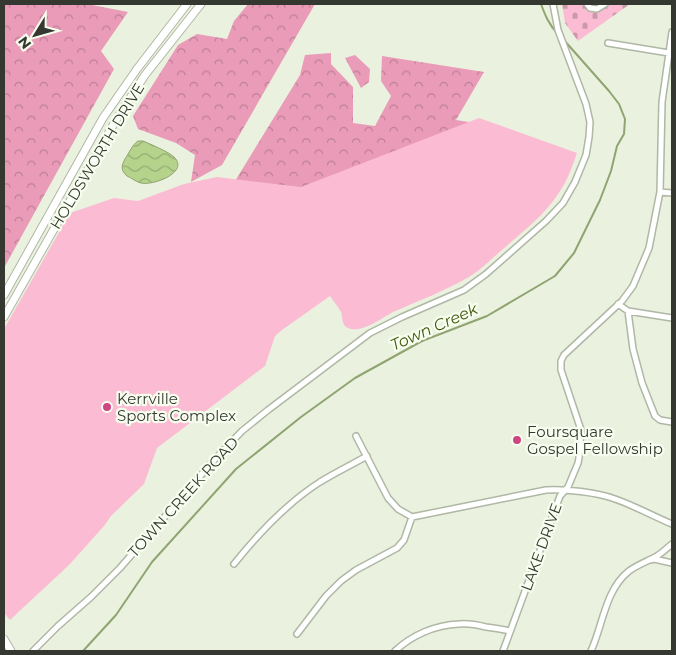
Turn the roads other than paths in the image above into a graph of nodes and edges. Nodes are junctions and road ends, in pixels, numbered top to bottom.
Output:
1 (187, 4) edge
2 (201, 4) edge
3 (554, 4) edge
4 (587, 4) edge
5 (605, 4) edge
6 (672, 32) edge
7 (608, 43) dead end
8 (669, 53) junction
9 (76, 167) junction
10 (86, 172) junction
11 (660, 192) junction
12 (672, 193) edge
13 (4, 295) edge
14 (618, 304) junction
15 (628, 311) junction
16 (4, 317) edge
17 (672, 318) edge
18 (672, 422) edge
19 (356, 436) dead end
20 (367, 456) junction
21 (565, 491) junction
22 (412, 516) junction
23 (672, 524) edge
24 (672, 544) edge
25 (650, 560) junction
26 (672, 563) edge
27 (234, 564) dead end
28 (510, 632) junction
29 (297, 634) dead end
30 (4, 639) edge
31 (10, 649) edge
32 (33, 651) edge
33 (395, 651) edge
34 (503, 651) edge
35 (591, 651) edge

1 - 9 main road, HOLDSWORTH DRIVE
2 - 10 main road, HOLDSWORTH DRIVE
3 - 32 street, TOWN CREEK ROAD
4 - 5 street
6 - 8 street, LAKE DRIVE
7 - 8 street
8 - 11 street, LAKE DRIVE
9 - 10 main road
9 - 13 main road, HOLDSWORTH DRIVE
10 - 16 main road, HOLDSWORTH DRIVE
11 - 12 street
11 - 14 street, LAKE DRIVE
14 - 15 street
14 - 21 street, LAKE DRIVE
15 - 17 street
15 - 18 street
19 - 20 street
20 - 22 street
20 - 27 street
21 - 22 street
21 - 23 street
21 - 28 street, LAKE DRIVE
22 - 29 street
24 - 25 street
25 - 26 street
25 - 35 street
28 - 33 street
28 - 34 street, LAKE DRIVE
30 - 31 main road

